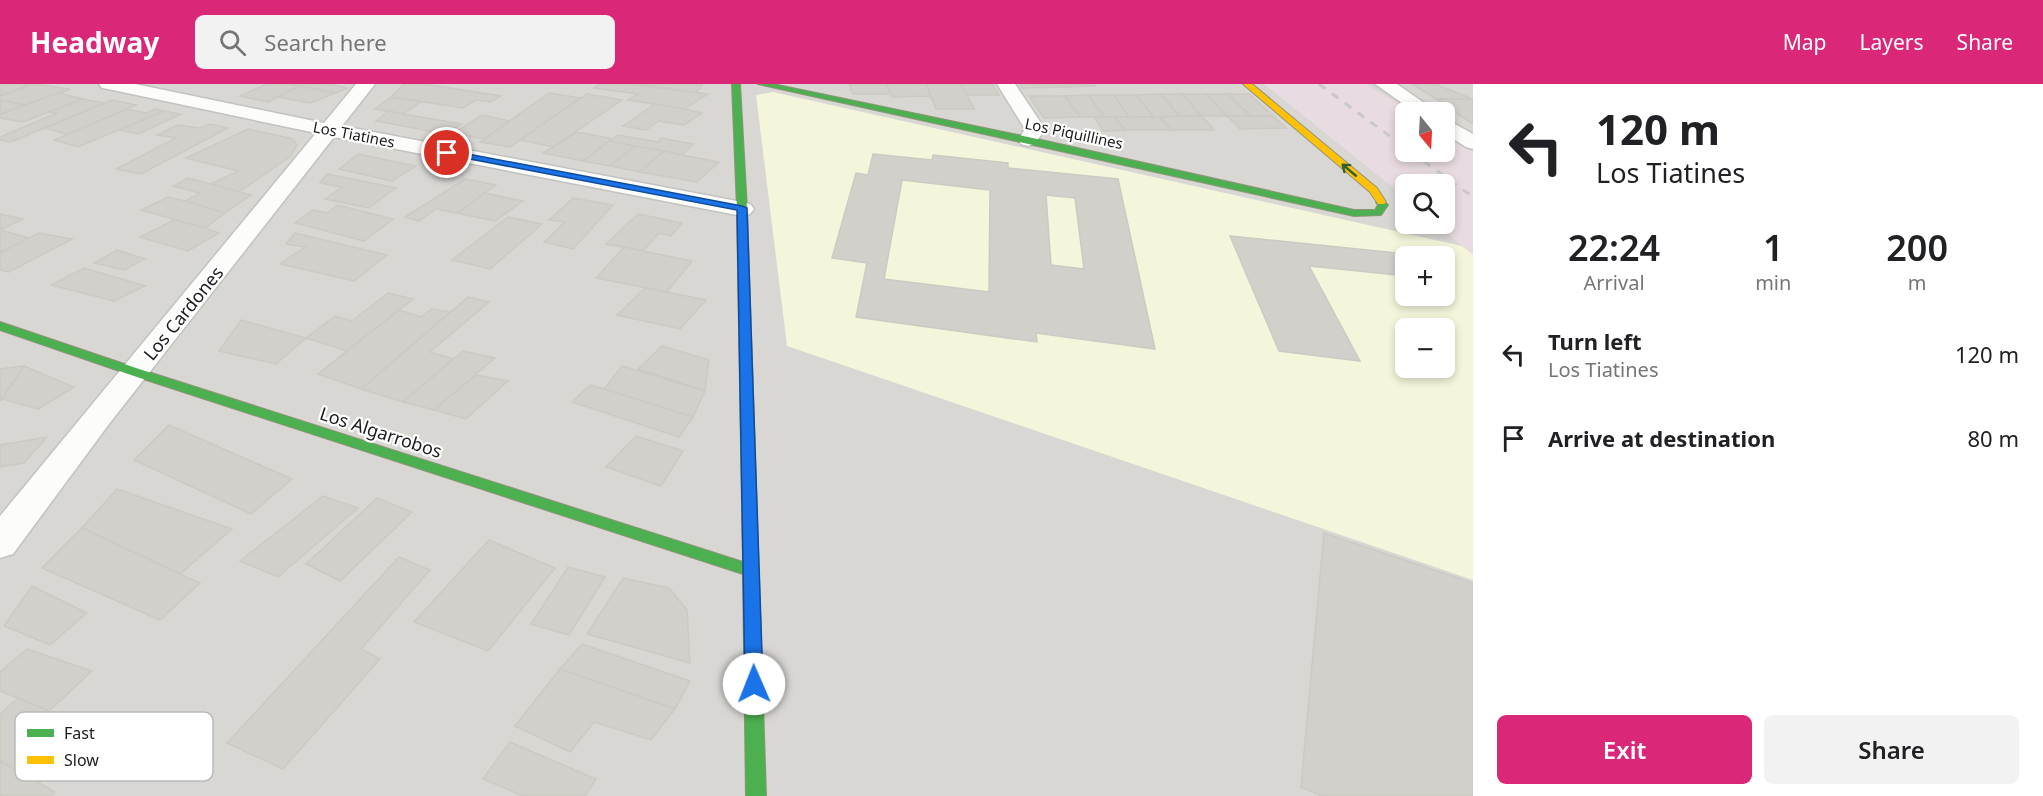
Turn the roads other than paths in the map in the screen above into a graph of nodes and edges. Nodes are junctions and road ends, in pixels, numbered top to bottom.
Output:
1 (108, 84) edge
2 (366, 84) edge
3 (736, 84) edge
4 (762, 84) edge
5 (1006, 84) edge
6 (1247, 84) edge
7 (1384, 84) edge
8 (1412, 102) edge
9 (330, 130) junction
10 (1455, 131) edge
11 (1028, 140) junction
12 (1473, 143) edge
13 (742, 208) junction
14 (0, 326) edge
15 (135, 372) junction
16 (0, 543) edge
17 (752, 571) junction
18 (756, 796) edge

1 - 9 street, Los Tiatines
2 - 9 street, Los Cardones
3 - 13 street
4 - 11 street, Los Piquillines
5 - 11 street
11 -> 6 street, Los Piquillines
7 - 8 street
9 - 13 street, Los Tiatines
9 - 15 street, Los Cardones
10 - 12 street
13 - 17 street
14 - 15 street, Los Algarrobos
15 - 16 street, Los Cardones
15 - 17 street, Los Algarrobos
17 - 18 street

